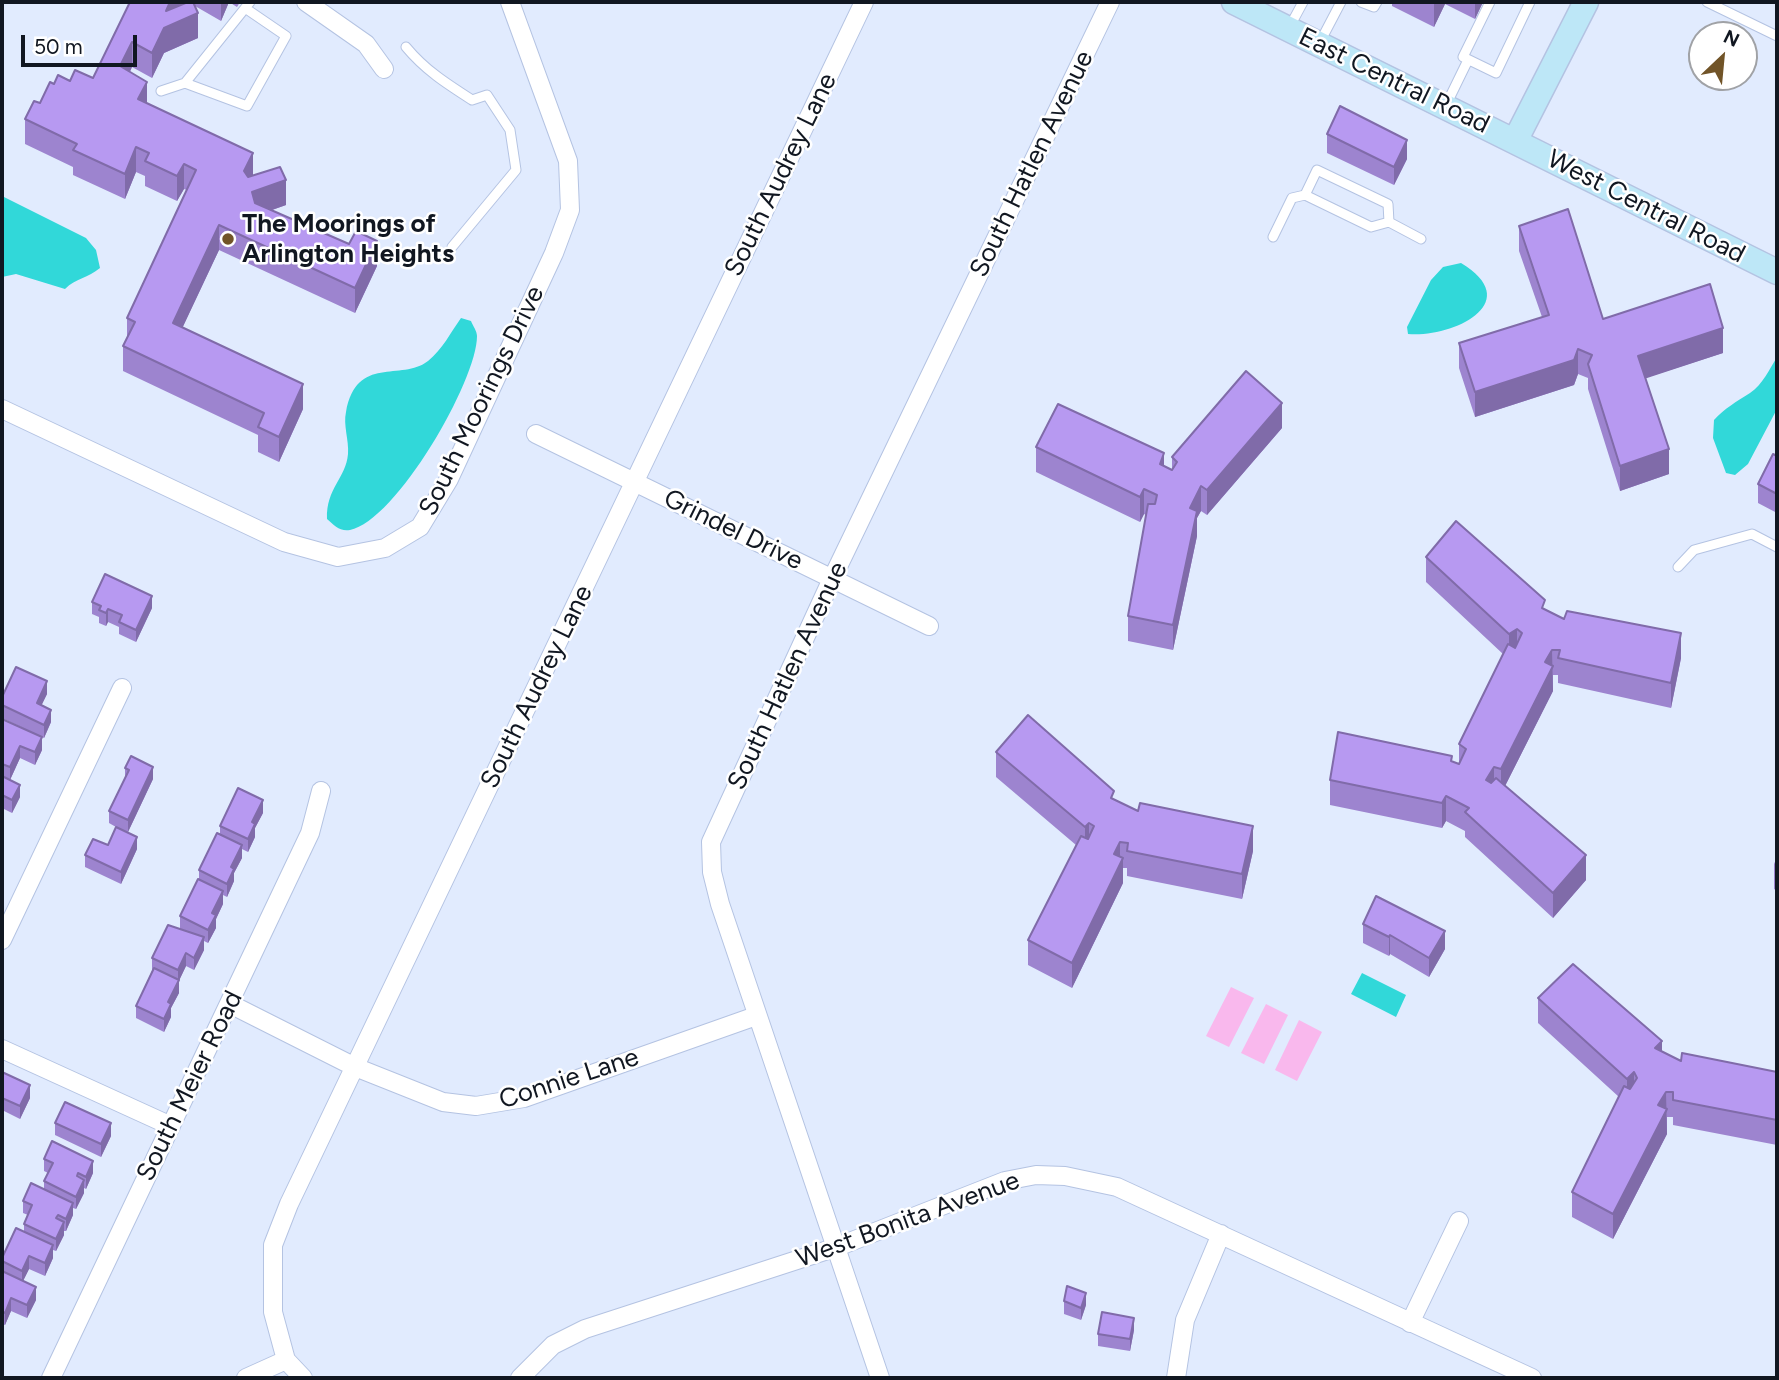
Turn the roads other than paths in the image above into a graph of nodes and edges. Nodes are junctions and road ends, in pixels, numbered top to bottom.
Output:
1 (306, 2) edge
2 (510, 2) edge
3 (864, 2) edge
4 (1110, 2) edge
5 (1234, 2) edge
6 (1303, 2) edge
7 (1341, 2) edge
8 (1362, 2) edge
9 (1490, 2) edge
10 (1530, 2) edge
11 (1584, 2) edge
12 (1707, 2) edge
13 (248, 5) edge
14 (1375, 5) edge
15 (1288, 29) junction
16 (1777, 36) edge
17 (1319, 44) junction
18 (407, 47) dead end
19 (1466, 59) junction
20 (384, 69) dead end
21 (185, 83) junction
22 (161, 92) dead end
23 (1446, 107) junction
24 (1515, 141) junction
25 (1305, 195) junction
26 (1389, 222) junction
27 (1273, 237) dead end
28 (1421, 239) dead end
29 (452, 247) dead end
30 (1777, 272) edge
31 (2, 410) edge
32 (536, 434) dead end
33 (635, 482) junction
34 (1777, 547) edge
35 (1678, 567) dead end
36 (832, 579) junction
37 (929, 626) dead end
38 (122, 688) dead end
39 (321, 791) dead end
40 (2, 940) edge
41 (230, 1004) junction
42 (756, 1016) junction
43 (2, 1049) edge
44 (355, 1067) junction
45 (171, 1126) junction
46 (1460, 1221) dead end
47 (1221, 1234) junction
48 (836, 1247) junction
49 (1410, 1323) junction
50 (286, 1360) junction
51 (51, 1378) edge
52 (246, 1378) edge
53 (303, 1378) edge
54 (520, 1378) edge
55 (880, 1378) edge
56 (1176, 1378) edge
57 (1532, 1378) edge

1 - 20 street
2 - 31 street, South Moorings Drive
3 - 33 street, South Audrey Lane
4 - 36 street, South Hatlen Avenue
5 - 15 main road, East Central Road
6 - 15 lane
7 - 17 lane
8 - 14 lane
9 - 19 lane
10 - 19 lane
11 - 24 main road
12 - 16 lane
13 - 21 lane
13 - 21 lane
15 - 17 main road, East Central Road
17 - 23 main road, East Central Road
18 - 29 lane
19 - 23 lane
21 - 22 lane
23 - 24 main road, East Central Road
24 - 30 main road, West Central Road
25 - 26 lane
25 - 26 lane
25 - 27 lane
26 - 28 lane
32 - 33 street, Grindel Drive
33 - 36 street, Grindel Drive
33 - 44 street, South Audrey Lane
34 - 35 lane
36 - 37 street, Grindel Drive
36 - 42 street, South Hatlen Avenue
38 - 40 street
39 - 41 street, South Meier Road
41 - 44 street, Connie Lane
41 - 45 street, South Meier Road
42 - 44 street, Connie Lane
42 - 48 street, South Hatlen Avenue
43 - 45 street
44 - 50 street, South Audrey Lane
45 - 51 street, South Meier Road
46 - 49 street
47 - 48 street, West Bonita Avenue
47 - 49 street, West Bonita Avenue
47 - 56 street
48 - 54 street, West Bonita Avenue
48 - 55 street, South Hatlen Avenue
49 - 57 street, West Bonita Avenue
50 - 52 street
50 - 53 street, South Audrey Lane

